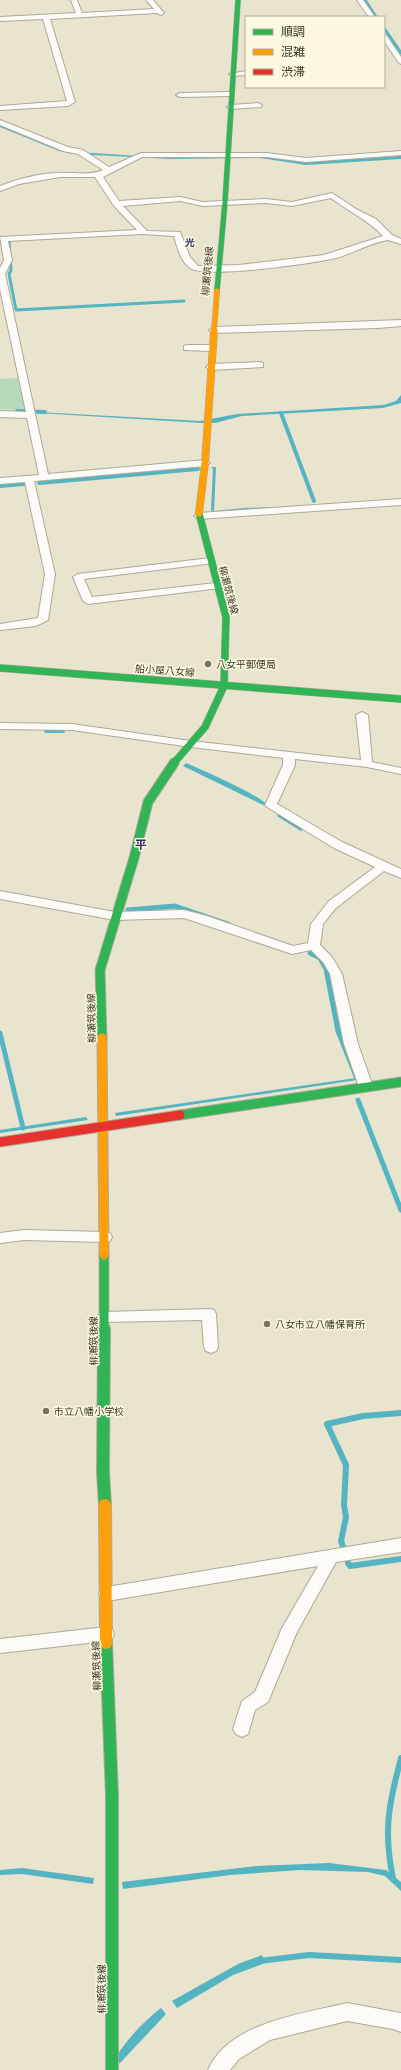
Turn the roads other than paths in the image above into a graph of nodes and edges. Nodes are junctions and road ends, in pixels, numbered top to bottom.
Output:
1 (74, 0) edge
2 (149, 0) edge
3 (238, 0) edge
4 (360, 0) edge
5 (80, 16) junction
6 (371, 16) edge
7 (46, 17) junction
8 (0, 19) edge
9 (385, 38) edge
10 (401, 62) edge
11 (245, 73) edge
12 (233, 74) junction
13 (232, 94) junction
14 (180, 95) dead end
15 (258, 105) dead end
16 (231, 107) junction
17 (0, 108) edge
18 (0, 122) edge
19 (401, 153) edge
20 (227, 157) junction
21 (110, 171) junction
22 (102, 174) junction
23 (0, 189) edge
24 (224, 203) junction
25 (117, 204) junction
26 (144, 232) junction
27 (389, 237) junction
28 (1, 238) edge
29 (401, 242) edge
30 (218, 269) junction
31 (401, 323) edge
32 (212, 330) junction
33 (187, 348) dead end
34 (212, 348) junction
35 (260, 365) dead end
36 (210, 367) junction
37 (0, 414) edge
38 (31, 415) junction
39 (205, 463) junction
40 (44, 478) junction
41 (29, 479) junction
42 (0, 481) edge
43 (401, 502) edge
44 (199, 516) junction
45 (210, 560) junction
46 (216, 586) junction
47 (0, 627) edge
48 (0, 668) edge
49 (224, 686) junction
50 (401, 699) edge
51 (362, 715) dead end
52 (0, 726) edge
53 (191, 744) junction
54 (289, 755) junction
55 (367, 764) junction
56 (401, 770) edge
57 (383, 866) junction
58 (401, 874) edge
59 (0, 895) edge
60 (115, 916) junction
61 (314, 946) junction
62 (401, 1082) edge
63 (366, 1087) junction
64 (104, 1126) junction
65 (0, 1142) edge
66 (105, 1237) junction
67 (0, 1238) edge
68 (105, 1316) junction
69 (211, 1347) dead end
70 (401, 1545) edge
71 (332, 1557) junction
72 (106, 1594) junction
73 (106, 1634) junction
74 (0, 1646) edge
75 (242, 1729) dead end
76 (401, 2023) edge
77 (112, 2070) edge
78 (218, 2070) edge

1 - 5 street
2 - 5 street
3 - 12 main road, 柳瀬筑後線
4 - 6 street
5 - 7 street
7 - 8 street
7 - 17 street
9 - 10 street
11 - 12 street
12 - 13 main road, 柳瀬筑後線
13 - 14 street
13 - 16 main road, 柳瀬筑後線
15 - 16 street
16 - 20 main road, 柳瀬筑後線
18 - 21 street
19 - 20 street
20 - 21 street
20 - 24 main road, 柳瀬筑後線
21 - 22 street
22 - 23 street
22 - 25 street
24 - 25 street
24 - 27 street
24 - 30 main road, 柳瀬筑後線
25 - 26 street
26 - 28 street
26 - 30 street
27 - 29 street
27 - 30 street
28 - 38 street
30 - 32 main road, 柳瀬筑後線
31 - 32 street
32 - 34 main road, 柳瀬筑後線
33 - 34 street
34 - 36 main road, 柳瀬筑後線
35 - 36 street
36 - 39 main road, 柳瀬筑後線
37 - 38 street
38 - 40 street
39 - 40 street
39 - 44 main road, 柳瀬筑後線
40 - 41 street
41 - 42 street
41 - 47 street
43 - 44 street
44 - 45 main road, 柳瀬筑後線
45 - 46 main road, 柳瀬筑後線
45 - 46 street
46 - 49 main road, 柳瀬筑後線
48 - 49 main road, 船小屋八女線
49 - 50 main road, 船小屋八女線
49 - 53 main road, 柳瀬筑後線
51 - 55 street
52 - 53 street
53 - 54 street
53 - 60 main road, 柳瀬筑後線
54 - 55 street
54 - 57 street
55 - 56 street
57 - 58 street
57 - 61 street
59 - 60 street
60 - 61 street
60 - 64 main road, 柳瀬筑後線
61 - 63 street
62 - 63 main road
63 - 64 main road
64 - 65 main road
64 - 66 main road, 柳瀬筑後線
66 - 67 street
66 - 68 main road, 柳瀬筑後線
68 - 69 street
68 - 72 main road, 柳瀬筑後線
70 - 71 street
71 - 72 street
71 - 75 street
72 - 73 main road, 柳瀬筑後線
73 - 74 street
73 - 77 main road, 柳瀬筑後線
76 - 78 street

